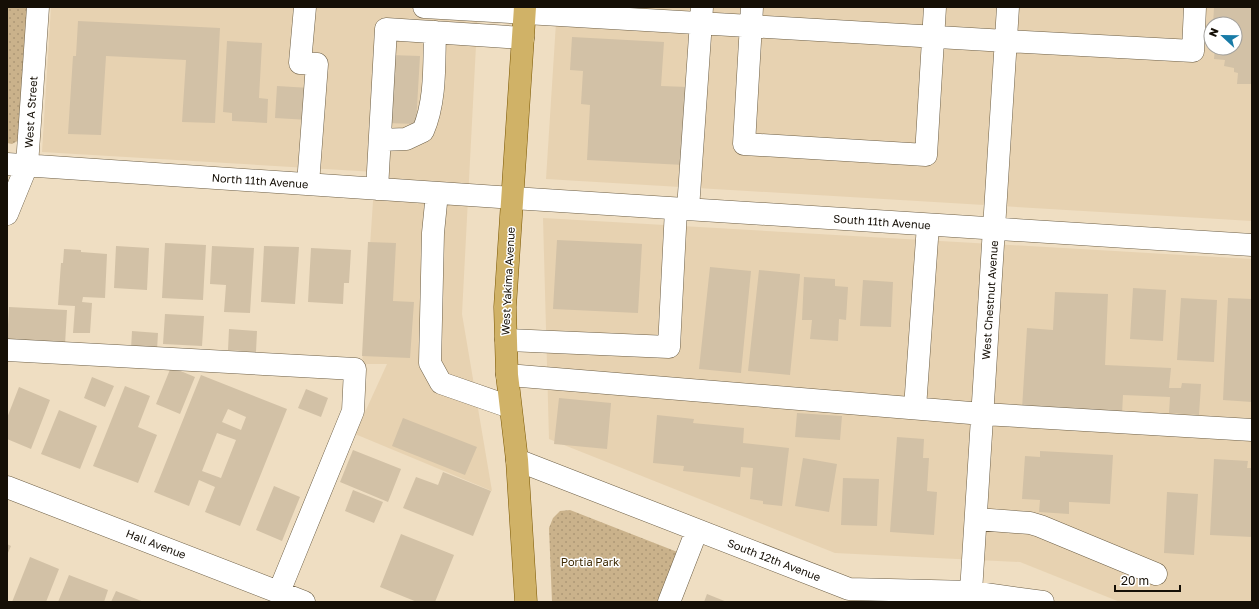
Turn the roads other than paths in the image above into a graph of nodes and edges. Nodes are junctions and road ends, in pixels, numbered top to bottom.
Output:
1 (38, 7) edge
2 (305, 7) edge
3 (424, 7) edge
4 (935, 7) edge
5 (1008, 7) edge
6 (1195, 7) edge
7 (525, 10) edge
8 (702, 15) edge
9 (751, 17) edge
10 (435, 32) junction
11 (933, 37) junction
12 (523, 38) junction
13 (1006, 41) junction
14 (380, 140) junction
15 (17, 164) edge
16 (308, 184) junction
17 (377, 189) junction
18 (437, 193) junction
19 (513, 198) junction
20 (682, 209) junction
21 (7, 214) edge
22 (928, 225) junction
23 (995, 229) junction
24 (1252, 245) edge
25 (506, 340) junction
26 (7, 350) edge
27 (507, 375) junction
28 (510, 407) junction
29 (915, 408) junction
30 (983, 414) junction
31 (1252, 430) edge
32 (517, 460) junction
33 (7, 487) edge
34 (976, 519) junction
35 (697, 530) junction
36 (1156, 574) dead end
37 (279, 592) junction
38 (971, 592) junction
39 (847, 596) edge
40 (1039, 601) edge
41 (304, 602) edge
42 (526, 602) edge
43 (669, 602) edge

1 - 15 street, West A Street
2 - 16 street
3 - 7 street
4 - 11 street
5 - 13 street, West Chestnut Avenue
6 - 13 street
7 - 8 street
7 - 12 main road, West Yakima Avenue
8 - 9 street
8 - 20 street
9 - 11 street
9 - 11 street
10 - 12 street
10 - 14 street
10 - 14 street
11 - 13 street
12 - 19 main road, West Yakima Avenue
13 - 23 street, West Chestnut Avenue
14 - 17 street
15 - 16 street, North 11th Avenue
15 - 21 street, West A Street
16 - 17 street, North 11th Avenue
17 - 18 street, North 11th Avenue
18 - 19 street, North 11th Avenue
18 - 28 street
19 - 20 street, South 11th Avenue
19 - 25 main road, West Yakima Avenue
20 - 22 street, South 11th Avenue
20 - 25 street
22 - 23 street, South 11th Avenue
22 - 29 street
23 - 24 street, South 11th Avenue
23 - 30 street, West Chestnut Avenue
25 - 27 main road, West Yakima Avenue
26 - 37 street
27 - 28 main road, West Yakima Avenue
27 - 29 street
28 - 32 main road, West Yakima Avenue
29 - 30 street
30 - 31 street
30 - 34 street, West Chestnut Avenue
32 - 35 street, South 12th Avenue
32 - 42 main road, West Yakima Avenue
33 - 37 street, Hall Avenue
34 - 36 street
34 - 38 street, West Chestnut Avenue
35 - 39 street, South 12th Avenue
35 - 43 street
37 - 41 street, Hall Avenue
38 - 39 street, South 12th Avenue
38 - 40 street, South 12th Avenue

